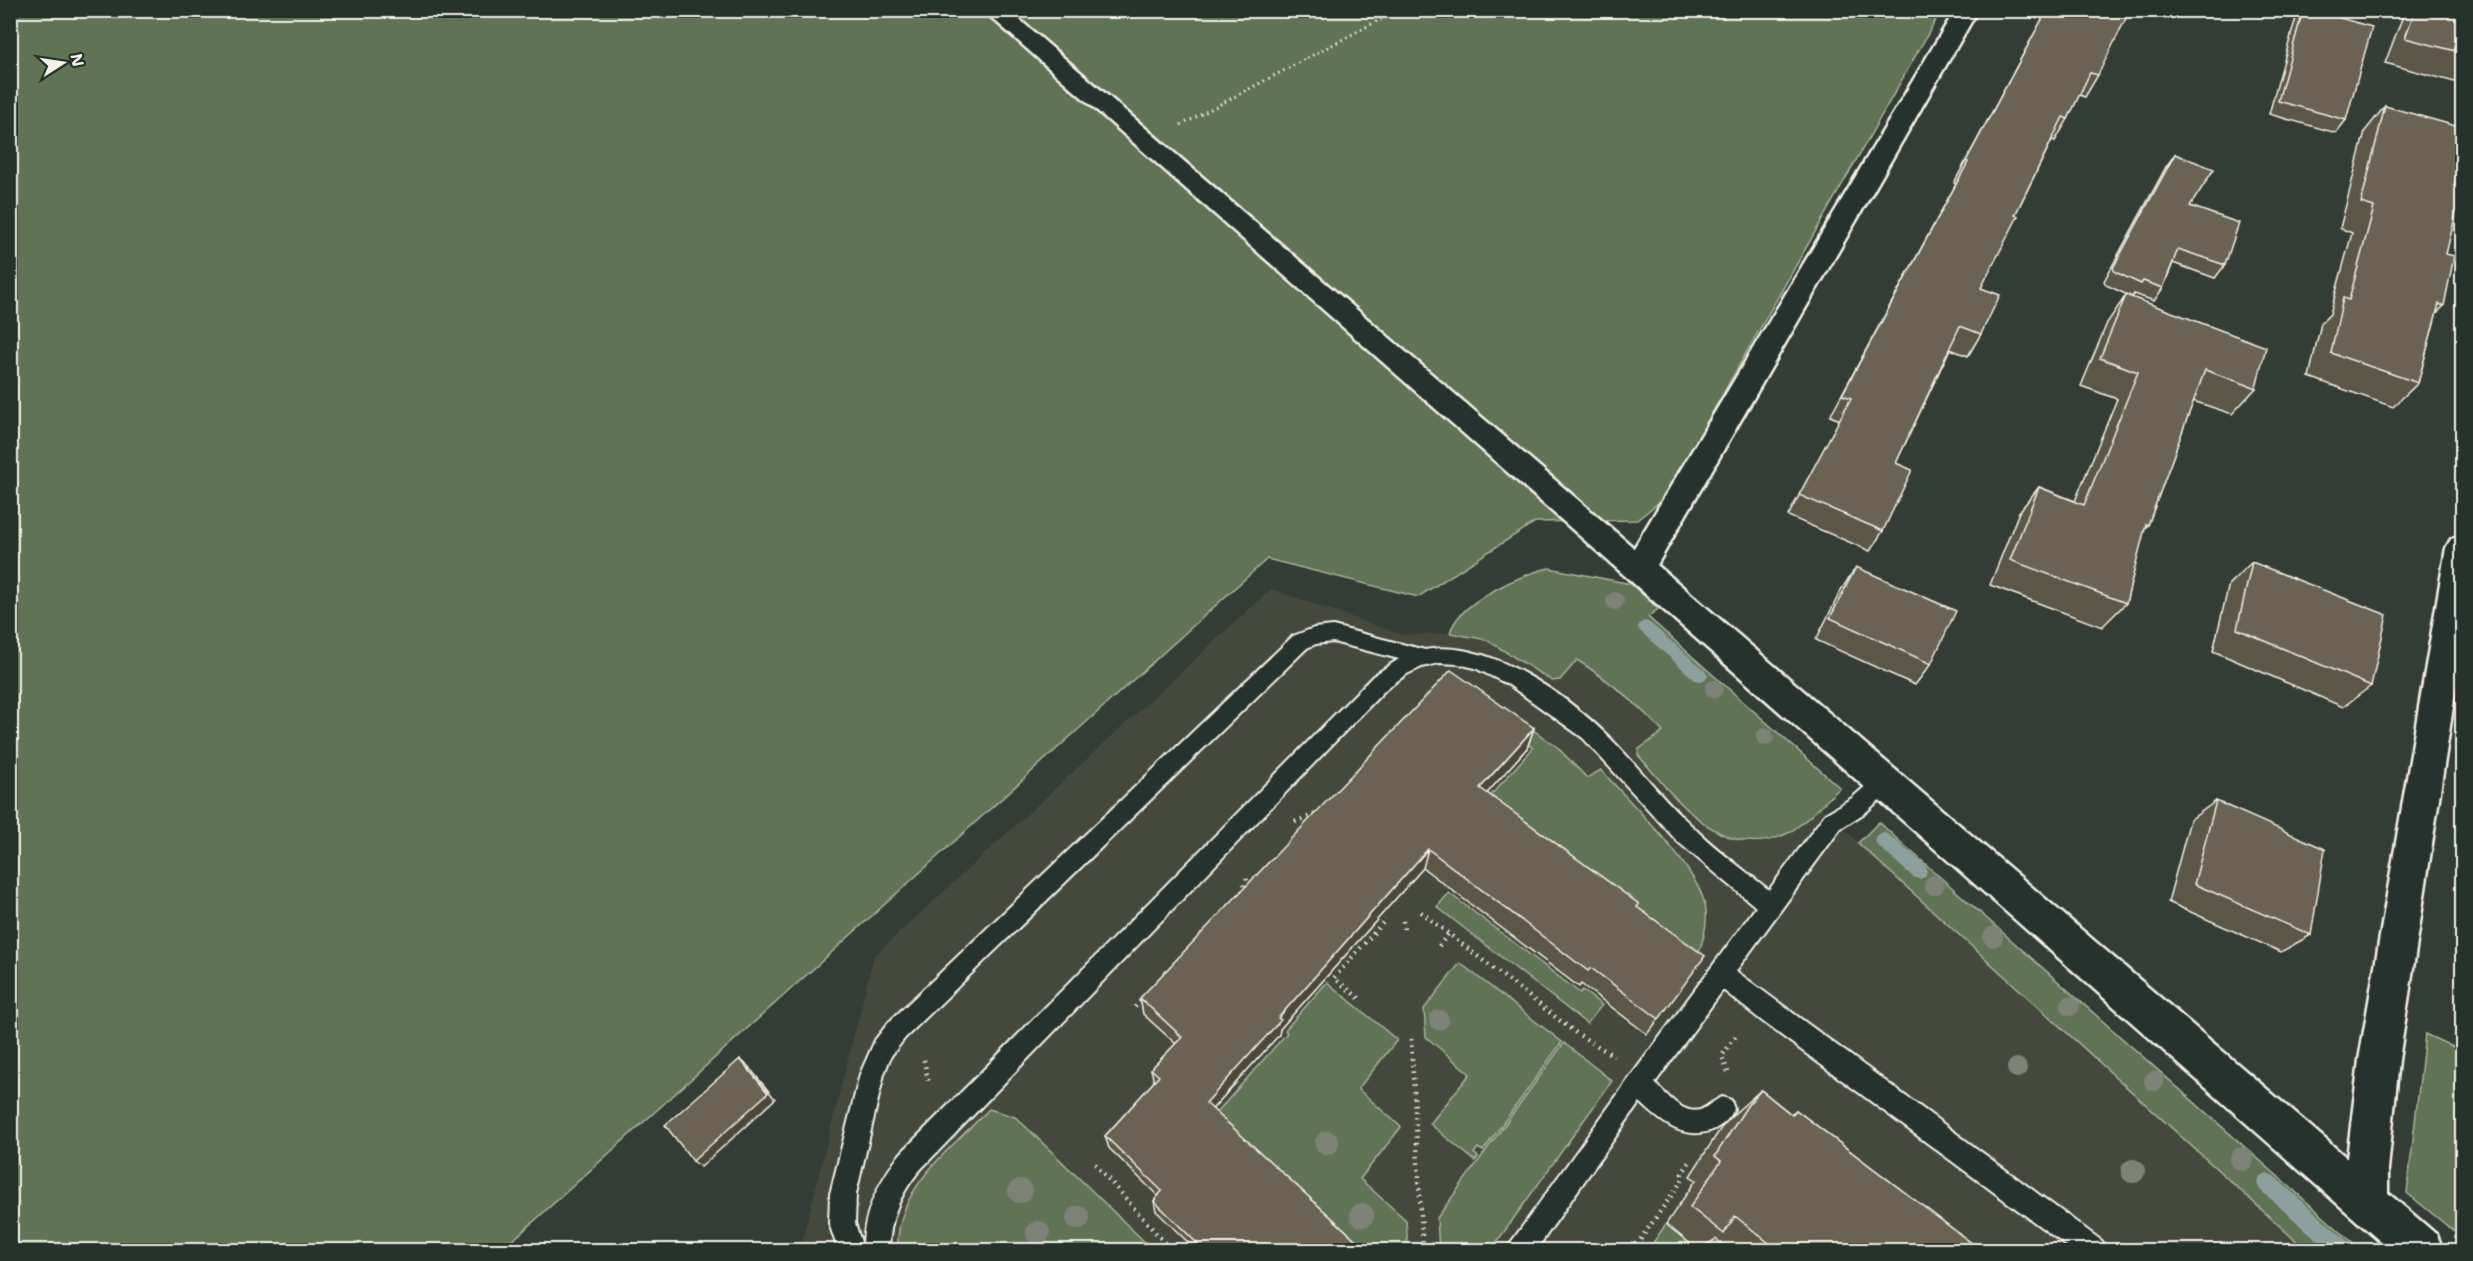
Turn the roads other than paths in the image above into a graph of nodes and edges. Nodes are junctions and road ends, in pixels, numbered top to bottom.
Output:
1 (994, 10) edge
2 (1967, 10) edge
3 (2463, 548) edge
4 (1639, 568) junction
5 (1423, 657) junction
6 (1884, 783) junction
7 (1770, 905) junction
8 (1721, 974) junction
9 (1641, 1081) junction
10 (1722, 1108) road end
11 (2367, 1203) junction
12 (851, 1251) edge
13 (876, 1251) edge
14 (1521, 1251) edge
15 (2093, 1251) edge
16 (2422, 1251) edge

1 - 4 street
2 - 4 street
3 - 11 street
4 - 6 street
5 - 7 lane
5 - 12 lane
5 - 13 lane
6 - 7 lane
6 - 11 street
7 - 8 lane
8 - 9 lane
8 - 15 lane
9 - 10 lane
9 - 14 lane
11 - 16 street

